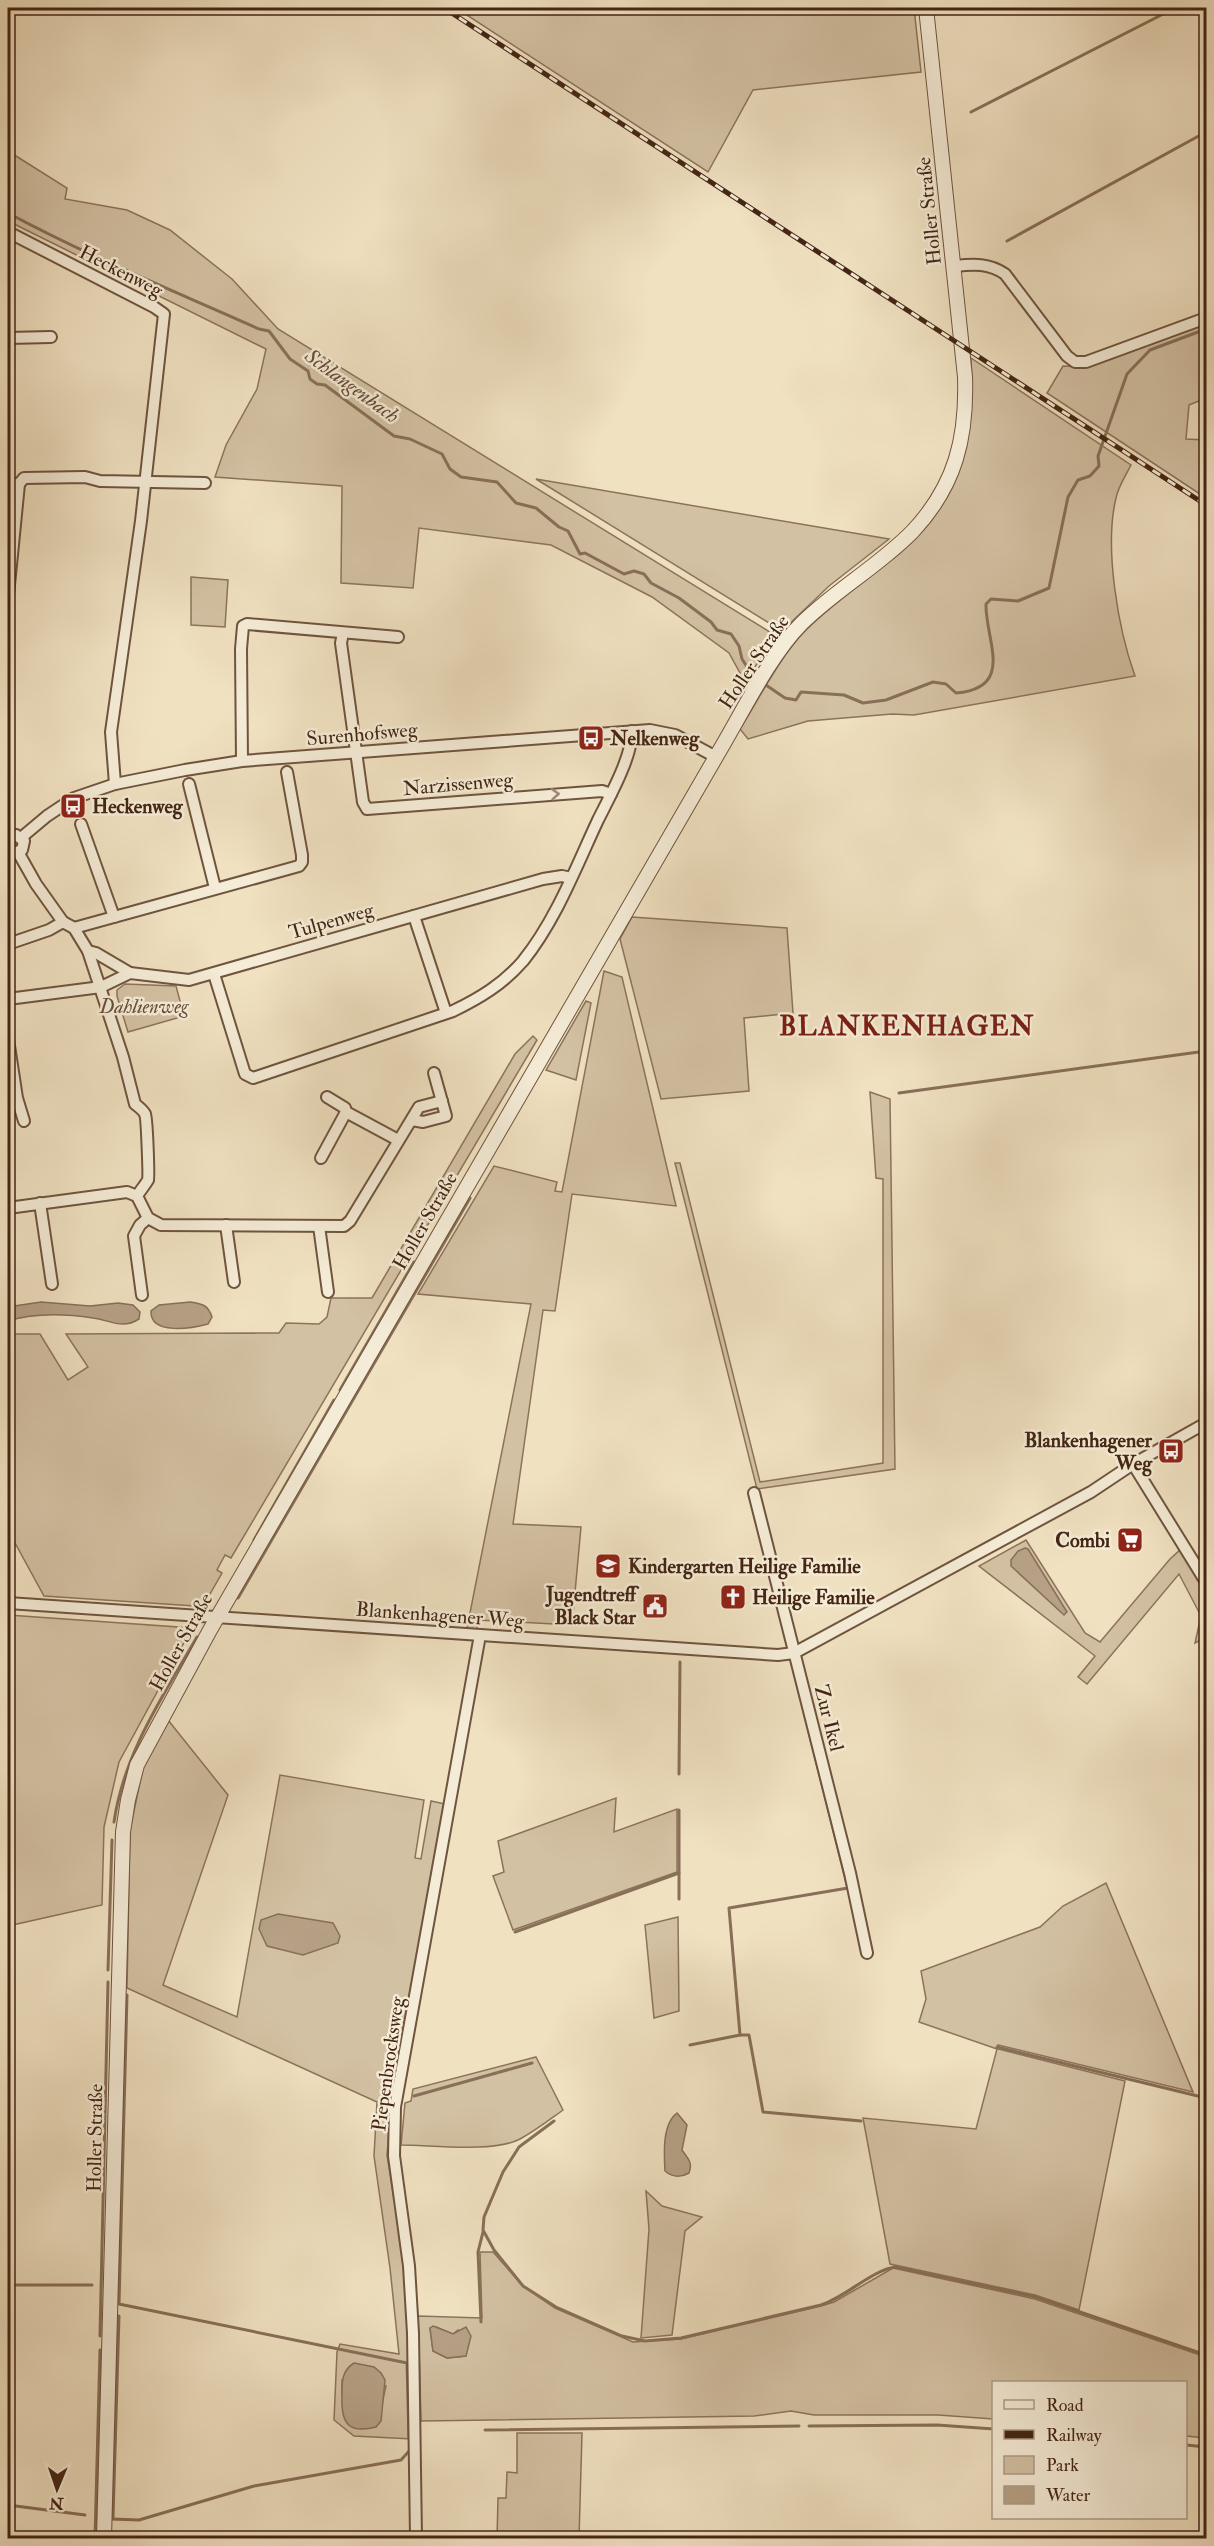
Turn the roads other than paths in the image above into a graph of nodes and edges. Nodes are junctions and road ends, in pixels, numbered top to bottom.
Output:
1 (926, 8) edge
2 (8, 232) edge
3 (955, 266) junction
4 (1206, 318) edge
5 (51, 337) dead end
6 (8, 338) edge
7 (145, 481) junction
8 (206, 483) dead end
9 (13, 484) edge
10 (8, 595) edge
11 (343, 633) junction
12 (398, 637) dead end
13 (632, 731) junction
14 (357, 752) junction
15 (716, 758) junction
16 (242, 761) junction
17 (287, 772) dead end
18 (115, 784) junction
19 (189, 784) dead end
20 (610, 794) junction
21 (81, 824) dead end
22 (10, 844) edge
23 (570, 878) junction
24 (215, 888) junction
25 (414, 916) junction
26 (114, 917) junction
27 (63, 922) junction
28 (74, 928) junction
29 (8, 944) edge
30 (88, 951) junction
31 (130, 973) junction
32 (214, 974) junction
33 (101, 987) junction
34 (8, 999) edge
35 (446, 1013) junction
36 (8, 1039) edge
37 (434, 1073) dead end
38 (327, 1097) dead end
39 (442, 1101) junction
40 (346, 1112) junction
41 (412, 1120) junction
42 (24, 1121) dead end
43 (398, 1140) junction
44 (321, 1158) dead end
45 (137, 1196) junction
46 (40, 1203) junction
47 (8, 1208) edge
48 (148, 1218) junction
49 (226, 1224) junction
50 (319, 1226) junction
51 (234, 1282) dead end
52 (52, 1284) dead end
53 (328, 1292) dead end
54 (142, 1295) dead end
55 (1206, 1423) edge
56 (1133, 1464) junction
57 (754, 1493) dead end
58 (1206, 1582) edge
59 (8, 1603) edge
60 (217, 1618) junction
61 (480, 1635) junction
62 (794, 1653) junction
63 (867, 1953) dead end
64 (104, 2538) edge
65 (417, 2538) edge

1 - 3 street, Holler Straße
2 - 7 street, Heckenweg
3 - 4 street
3 - 15 street, Holler Straße
5 - 6 street
7 - 8 street
7 - 9 street
7 - 18 street, Heckenweg
9 - 10 street
11 - 12 street
11 - 14 street
11 - 16 street
13 - 14 street, Surenhofsweg
13 - 15 street, Surenhofsweg
13 - 20 street
14 - 16 street, Surenhofsweg
14 -> 20 street, Narzissenweg
15 - 60 street, Holler Straße
16 - 18 street, Surenhofsweg
17 - 24 street
18 - 22 street, Surenhofsweg
19 - 24 street
20 - 23 street
21 - 26 street
22 - 27 street
23 - 25 street, Tulpenweg
23 - 35 street
24 - 26 street
25 - 32 street, Tulpenweg
25 - 35 street
26 - 28 street
27 - 28 street
27 - 29 street
28 - 30 street
30 - 31 street
30 - 33 street
31 - 32 street, Tulpenweg
31 - 33 street
32 - 35 street
33 - 34 street
33 - 45 street
36 - 42 street
37 - 39 street
38 - 40 street
39 - 41 street
39 - 41 street
40 - 43 street
40 - 44 street
41 - 43 street
43 - 50 street
45 - 46 street
45 - 48 street
46 - 47 street
46 - 52 street
48 - 49 street
48 - 54 street
49 - 50 street
49 - 51 street
50 - 53 street
55 - 56 street, Blankenhagener Weg
56 - 58 street
56 - 62 street, Blankenhagener Weg
57 - 62 street, Zur Ikel
59 - 60 street, Blankenhagener Weg
60 - 61 street, Blankenhagener Weg
60 - 64 street, Holler Straße
61 - 62 street, Blankenhagener Weg
61 - 65 street, Piepenbrocksweg
62 - 63 street, Zur Ikel

